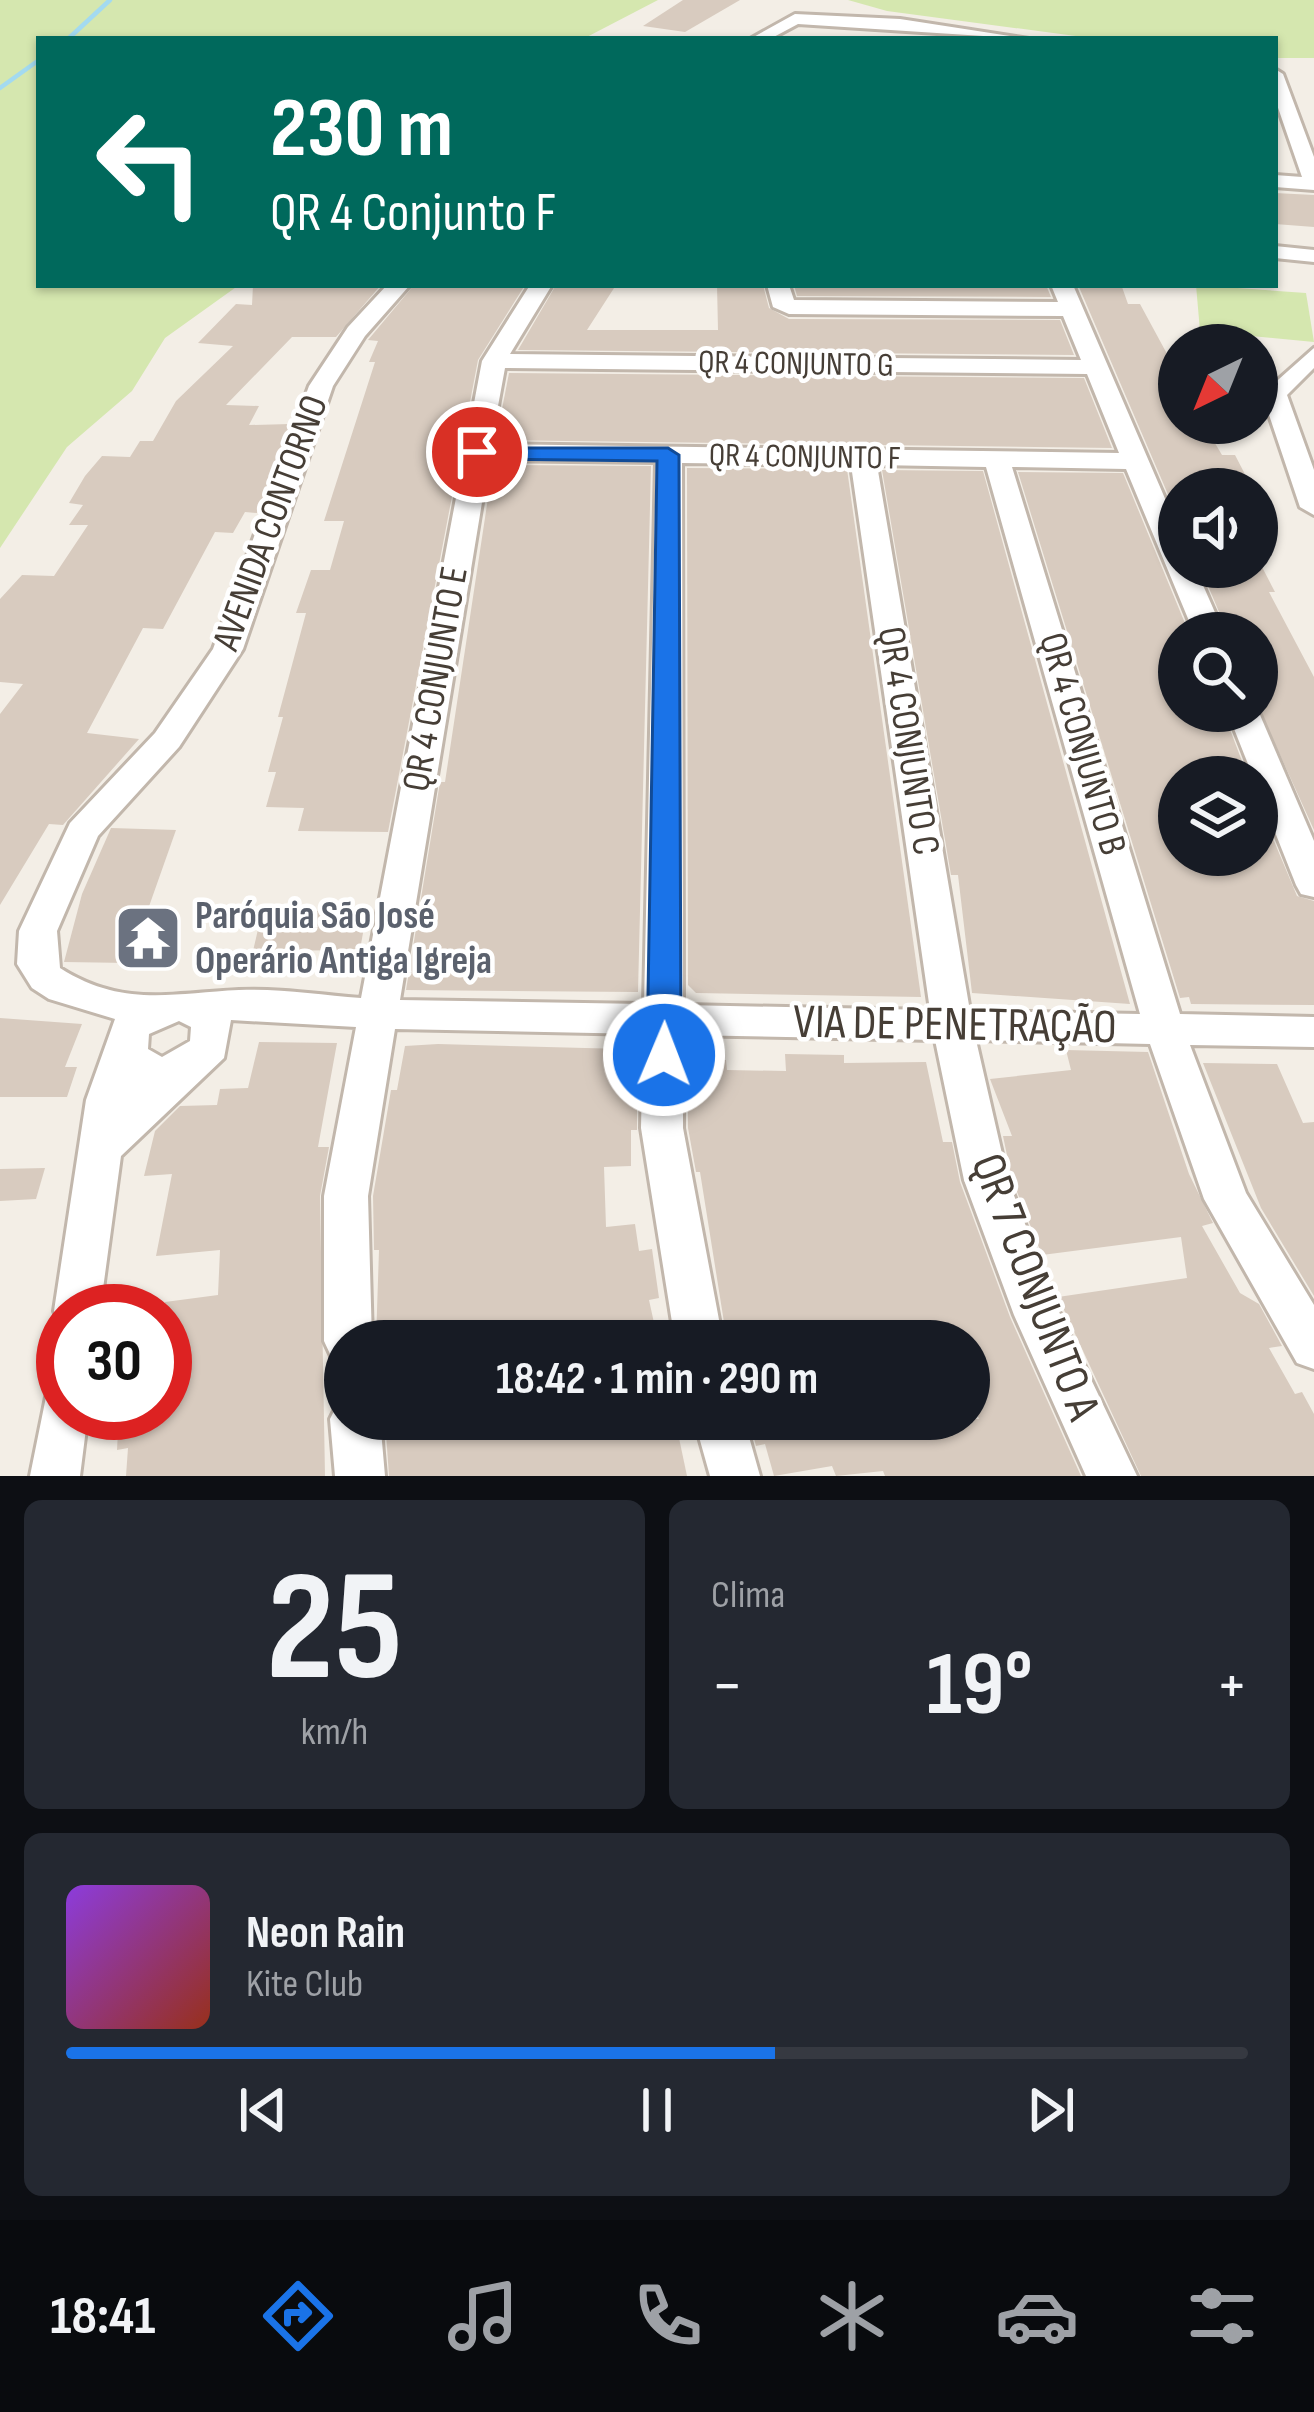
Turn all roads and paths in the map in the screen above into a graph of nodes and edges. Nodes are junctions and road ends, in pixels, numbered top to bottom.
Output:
1 (815, 0) edge
2 (813, 19) junction
3 (762, 36) edge
4 (990, 36) edge
5 (1278, 82) edge
6 (1284, 99) junction
7 (1314, 101) edge
8 (1305, 133) edge
9 (1278, 177) edge
10 (1313, 179) edge
11 (1278, 230) edge
12 (1314, 233) edge
13 (1278, 252) edge
14 (1314, 256) edge
15 (397, 288) edge
16 (539, 288) edge
17 (779, 288) edge
18 (1067, 297) edge
19 (1314, 355) edge
20 (494, 361) junction
21 (1098, 367) junction
22 (477, 452) junction
23 (668, 455) junction
24 (863, 458) junction
25 (997, 460) junction
26 (1134, 461) junction
27 (1314, 507) edge
28 (1158, 515) edge
29 (1252, 732) edge
30 (1314, 885) edge
31 (146, 1014) junction
32 (376, 1014) junction
33 (665, 1019) junction
34 (207, 1022) junction
35 (952, 1024) junction
36 (1165, 1030) junction
37 (1314, 1032) edge
38 (124, 1056) junction
39 (184, 1068) junction
40 (103, 1147) junction
41 (81, 1284) edge
42 (348, 1320) edge
43 (695, 1320) edge
44 (1314, 1348) edge
45 (60, 1440) edge
46 (357, 1440) edge
47 (725, 1440) edge
48 (55, 1476) edge
49 (360, 1476) edge
50 (735, 1476) edge
51 (1112, 1476) edge

1 - 2 street
2 - 3 street
2 - 4 street
5 - 6 street
6 - 7 street
6 - 8 street
8 - 10 street
9 - 10 street
11 - 12 street
13 - 14 street
15 - 31 street, AVENIDA CONTORNO
16 - 20 street, QR 4 CONJUNTO E
17 - 18 street
18 - 21 street
19 - 27 street
20 - 21 street, QR 4 CONJUNTO G
20 - 22 street, QR 4 CONJUNTO E
21 - 26 street
22 - 23 street, QR 4 CONJUNTO F
22 - 32 street, QR 4 CONJUNTO E
23 - 24 street, QR 4 CONJUNTO F
23 - 33 street
24 - 25 street, QR 4 CONJUNTO F
24 - 35 street, QR 4 CONJUNTO C
25 - 26 street, QR 4 CONJUNTO F
25 - 36 street, QR 4 CONJUNTO B
26 - 28 street
29 - 30 street
31 - 34 street
31 - 38 street
32 - 33 street, VIA DE PENETRAÇÃO
32 - 34 street, VIA DE PENETRAÇÃO
32 - 42 street, QR 4 CONJUNTO E
33 - 35 street, VIA DE PENETRAÇÃO
33 - 43 street
34 - 39 street
35 - 36 street, VIA DE PENETRAÇÃO
35 - 51 street, QR 7 CONJUNTO A
36 - 37 street, VIA DE PENETRAÇÃO
36 - 44 street
38 - 39 street
38 - 40 street
39 - 40 street
40 - 41 street
45 - 48 street
46 - 49 street
47 - 50 street

